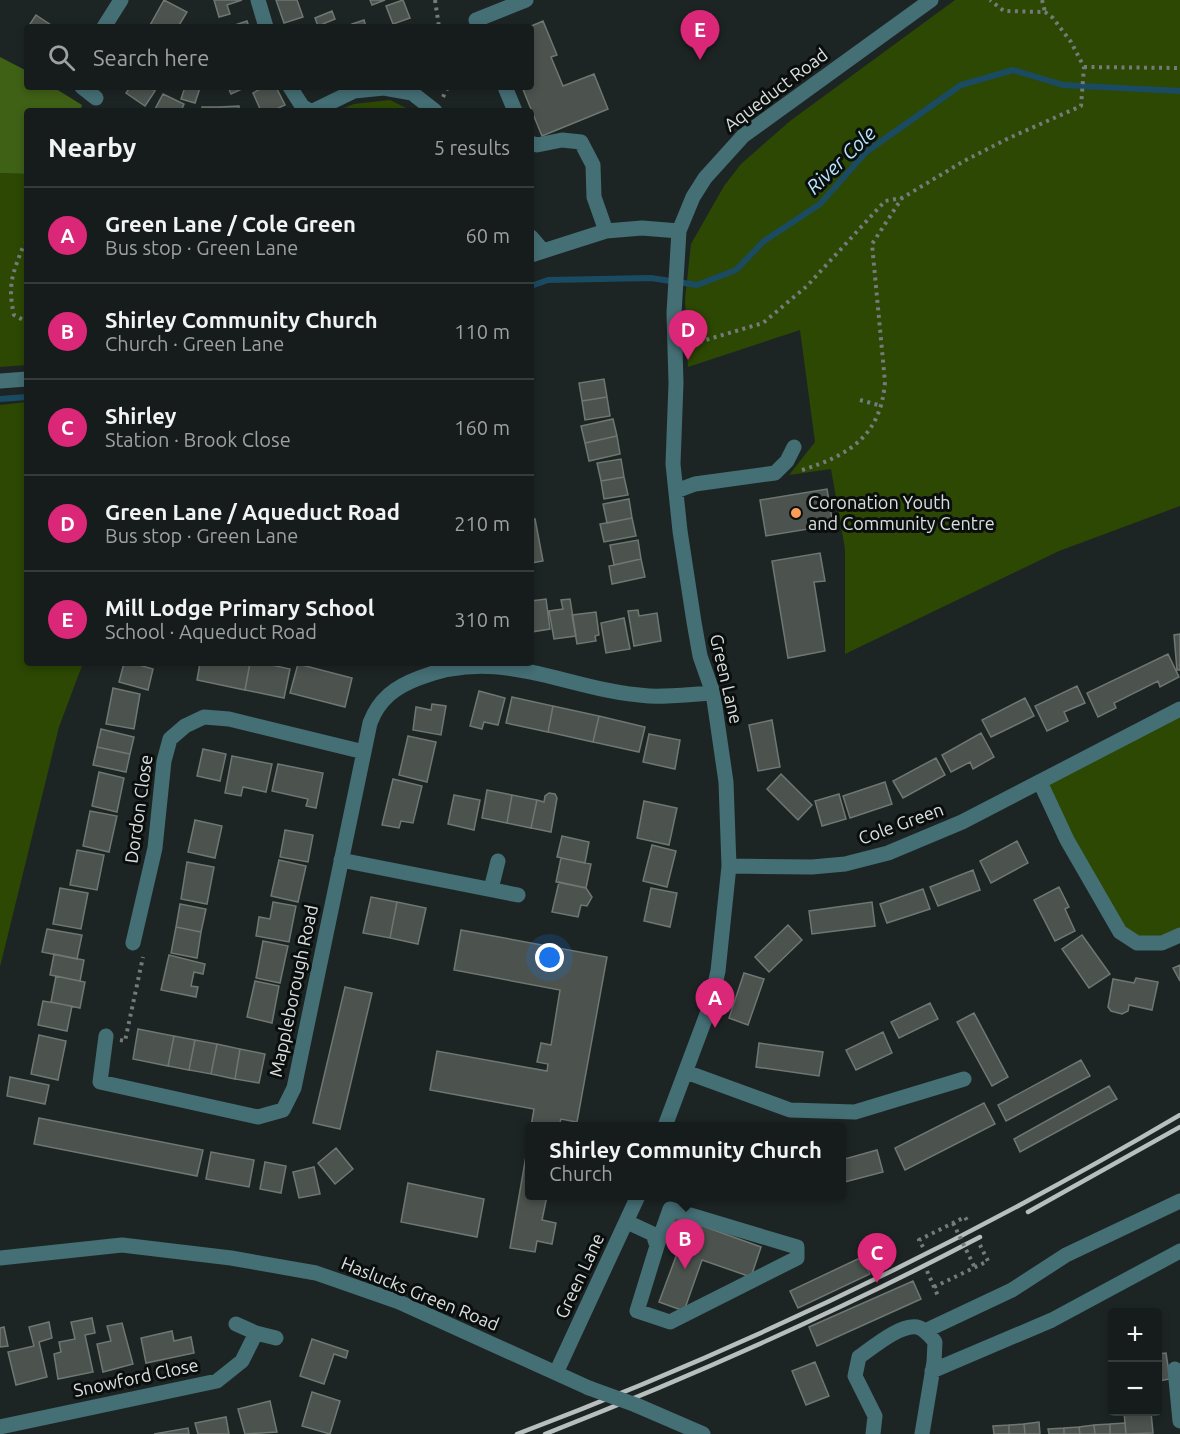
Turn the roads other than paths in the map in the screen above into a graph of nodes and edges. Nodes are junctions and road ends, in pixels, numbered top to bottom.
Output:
1 (121, 0) edge
2 (258, 0) edge
3 (526, 0) edge
4 (930, 0) edge
5 (106, 24) edge
6 (265, 24) edge
7 (478, 24) edge
8 (86, 90) edge
9 (292, 90) edge
10 (364, 90) edge
11 (395, 90) edge
12 (506, 90) edge
13 (96, 98) dead end
14 (304, 108) edge
15 (310, 108) edge
16 (431, 108) edge
17 (514, 108) edge
18 (534, 144) edge
19 (606, 231) junction
20 (679, 231) junction
21 (537, 253) edge
22 (24, 380) edge
23 (0, 381) edge
24 (794, 447) dead end
25 (675, 491) junction
26 (463, 666) edge
27 (502, 666) edge
28 (713, 693) junction
29 (1180, 709) edge
30 (364, 752) junction
31 (1040, 782) junction
32 (341, 860) junction
33 (498, 861) dead end
34 (729, 866) junction
35 (491, 889) junction
36 (518, 895) dead end
37 (1180, 935) edge
38 (133, 943) road end
39 (106, 1036) road end
40 (686, 1072) junction
41 (964, 1079) dead end
42 (667, 1122) edge
43 (636, 1200) edge
44 (1180, 1201) edge
45 (627, 1222) junction
46 (657, 1246) junction
47 (1180, 1251) edge
48 (0, 1258) edge
49 (236, 1324) dead end
50 (925, 1331) junction
51 (256, 1333) junction
52 (276, 1338) dead end
53 (1175, 1370) dead end
54 (932, 1371) junction
55 (556, 1373) junction
56 (1180, 1421) edge
57 (0, 1426) edge
58 (703, 1434) edge
59 (873, 1434) edge
60 (922, 1434) edge

1 - 5 street
2 - 6 street
3 - 7 street
4 - 20 street, Aqueduct Road
8 - 13 street
9 - 14 street
10 - 15 street
11 - 16 street
12 - 17 street
18 - 19 street
19 - 20 street
19 - 21 street
20 - 25 street, Green Lane
22 - 23 street
24 - 25 street
25 - 28 street, Green Lane
26 - 30 street, Mappleborough Road
27 - 28 street, Mappleborough Road
28 - 34 street, Green Lane
29 - 31 street, Cole Green
30 - 32 street, Mappleborough Road
30 - 38 street, Dordon Close
31 - 34 street, Cole Green
31 - 37 street
32 - 35 street
32 - 39 street, Mappleborough Road
33 - 35 street
34 - 40 street, Green Lane
35 - 36 street
40 - 41 street
40 - 42 street, Green Lane
43 - 45 street, Green Lane
44 - 50 street
45 - 46 street
45 - 55 street, Green Lane
46 - 46 street
47 - 54 street
48 - 55 street, Haslucks Green Road
49 - 51 street
50 - 54 street
50 - 59 street
51 - 52 street
51 - 57 street, Snowford Close
53 - 56 street
54 - 60 street
55 - 58 street, Haslucks Green Road, bridge

